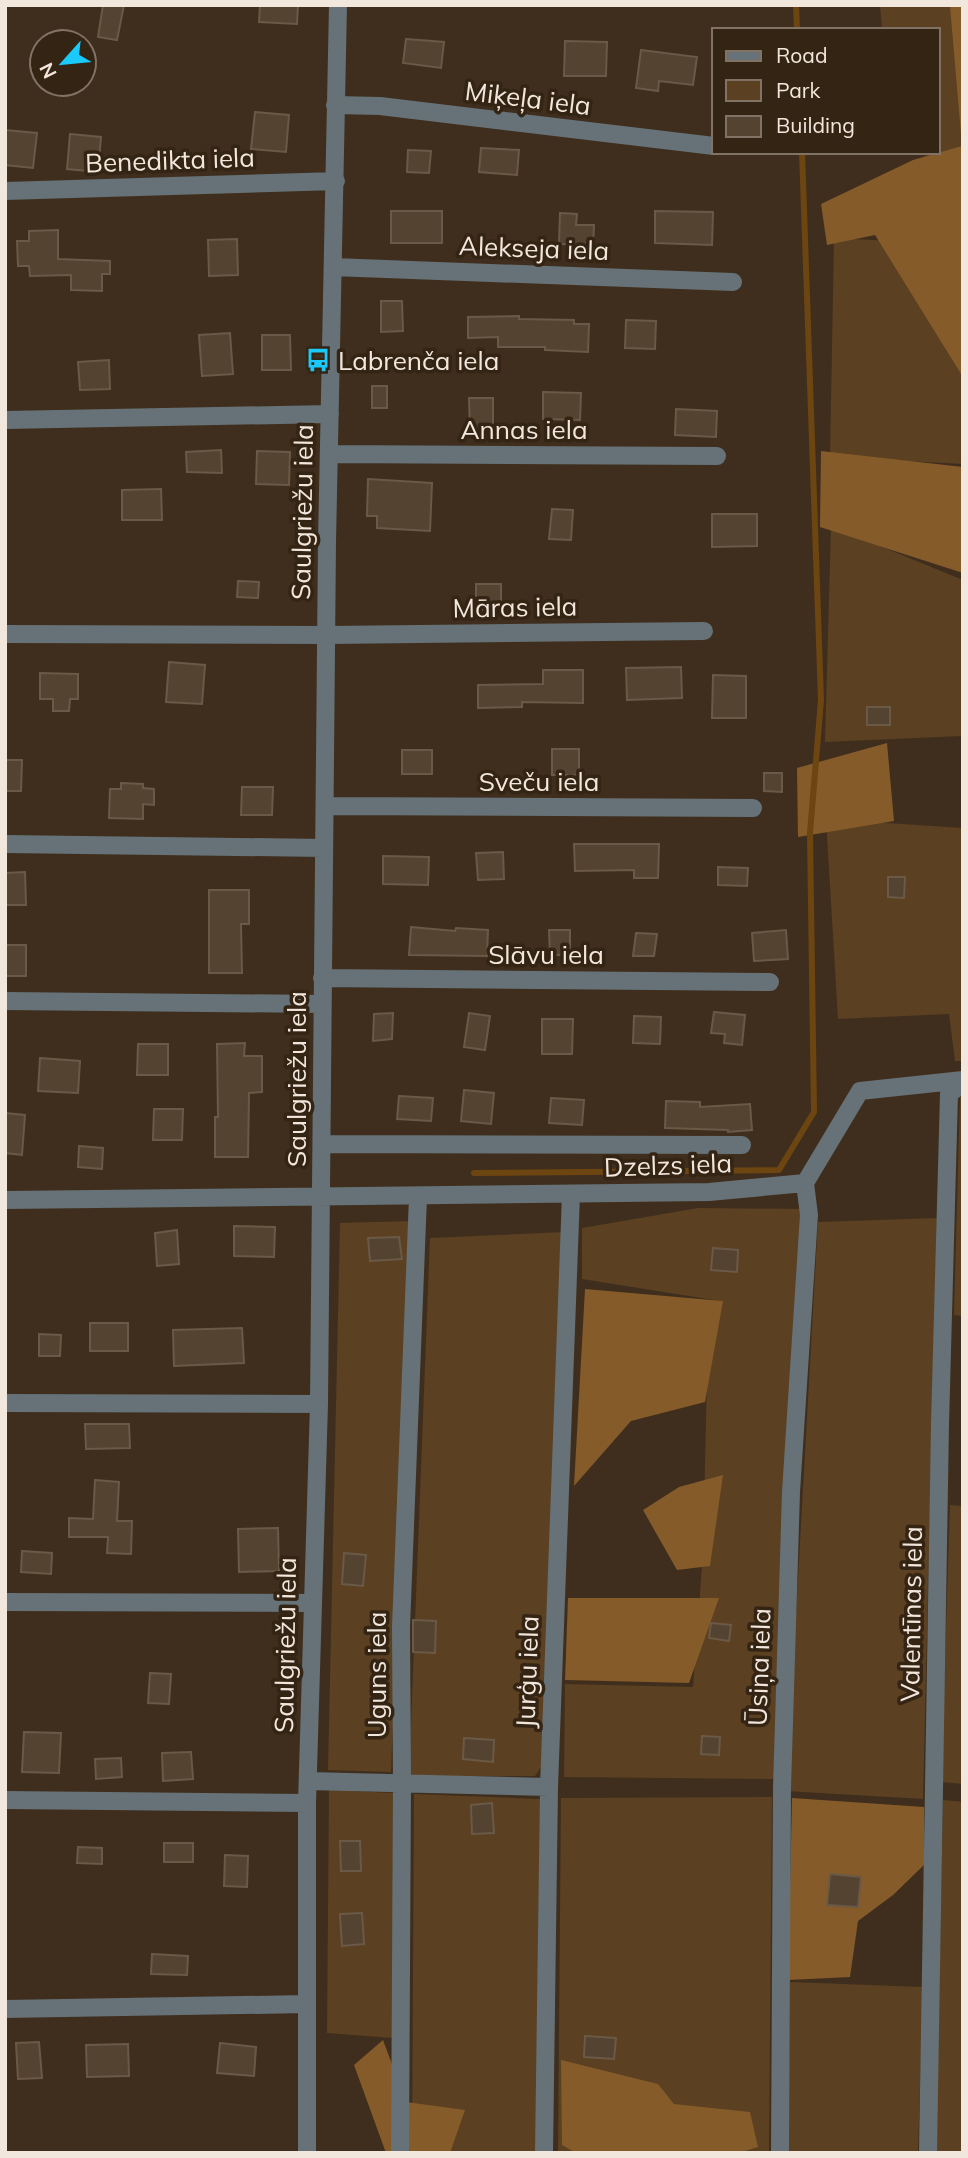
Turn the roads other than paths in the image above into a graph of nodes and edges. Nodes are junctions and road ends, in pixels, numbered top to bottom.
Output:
1 (338, 5) edge
2 (335, 105) junction
3 (712, 146) edge
4 (336, 181) junction
5 (5, 191) edge
6 (333, 267) junction
7 (733, 282) dead end
8 (330, 414) junction
9 (5, 420) edge
10 (330, 454) junction
11 (717, 456) dead end
12 (704, 631) dead end
13 (5, 634) edge
14 (327, 635) junction
15 (325, 806) junction
16 (753, 808) dead end
17 (5, 844) edge
18 (324, 848) junction
19 (322, 978) junction
20 (770, 982) dead end
21 (5, 1000) edge
22 (322, 1004) junction
23 (963, 1082) edge
24 (322, 1144) junction
25 (741, 1144) dead end
26 (805, 1183) junction
27 (571, 1194) junction
28 (418, 1197) junction
29 (322, 1198) junction
30 (5, 1200) edge
31 (5, 1403) edge
32 (319, 1404) junction
33 (5, 1602) edge
34 (312, 1603) junction
35 (308, 1781) junction
36 (402, 1782) junction
37 (549, 1787) junction
38 (5, 1800) edge
39 (307, 1803) junction
40 (307, 2004) junction
41 (5, 2009) edge
42 (307, 2153) edge
43 (400, 2153) edge
44 (544, 2153) edge
45 (780, 2153) edge
46 (929, 2153) edge

1 - 2 street, Saulgriežu iela
2 - 3 street, Miķeļa iela
2 - 4 street, Saulgriežu iela
4 - 5 street, Benedikta iela
4 - 6 street, Saulgriežu iela
6 - 7 street, Alekseja iela
6 - 8 street, Saulgriežu iela
8 - 9 street
8 - 10 street, Saulgriežu iela
10 - 11 street, Annas iela
10 - 14 street, Saulgriežu iela
12 - 14 street, Māras iela
13 - 14 street, Māras iela
14 - 15 street, Saulgriežu iela
15 - 16 street, Sveču iela
15 - 18 street, Saulgriežu iela
17 - 18 street
18 - 19 street, Saulgriežu iela
19 - 20 street, Slāvu iela
19 - 22 street, Saulgriežu iela
21 - 22 street
22 - 24 street, Saulgriežu iela
23 - 26 street
23 - 46 street, Valentīnas iela
24 - 25 street
24 - 29 street, Saulgriežu iela
26 - 27 street, Dzelzs iela
26 - 45 street, Ūsiņa iela
27 - 28 street, Dzelzs iela
27 - 37 street, Jurģu iela
28 - 29 street, Dzelzs iela
28 - 36 street, Uguns iela
29 - 30 street, Dzelzs iela
29 - 32 street, Saulgriežu iela
31 - 32 street
32 - 34 street, Saulgriežu iela
33 - 34 street
34 - 35 street, Saulgriežu iela
35 - 36 street
35 - 39 street, Saulgriežu iela
36 - 37 street
36 - 43 street, Uguns iela
37 - 44 street, Jurģu iela
38 - 39 street
39 - 40 street, Saulgriežu iela
40 - 41 street
40 - 42 street, Saulgriežu iela

